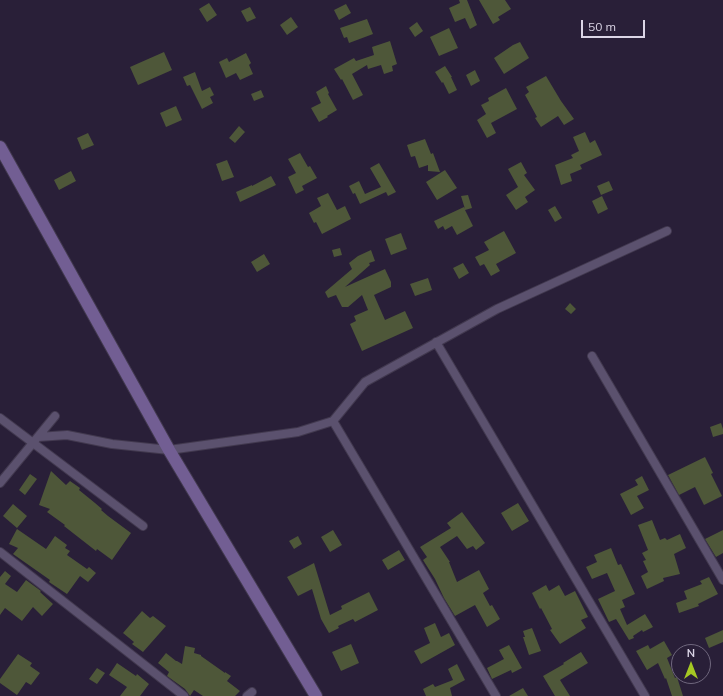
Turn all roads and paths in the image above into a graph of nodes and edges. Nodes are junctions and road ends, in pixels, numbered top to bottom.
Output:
1 (0, 147) edge
2 (668, 231) dead end
3 (436, 342) junction
4 (592, 356) dead end
5 (55, 416) dead end
6 (0, 418) edge
7 (333, 421) junction
8 (36, 440) junction
9 (169, 450) junction
10 (0, 484) edge
11 (143, 526) dead end
12 (0, 552) edge
13 (723, 580) edge
14 (184, 696) edge
15 (316, 696) edge
16 (496, 696) edge
17 (645, 696) edge

1 - 9 street
2 - 3 street
3 - 7 street
3 - 17 street
4 - 13 street
5 - 8 street
6 - 8 street
7 - 9 street
7 - 16 street
8 - 9 street
8 - 10 street
8 - 11 street
9 - 15 street
12 - 14 street

